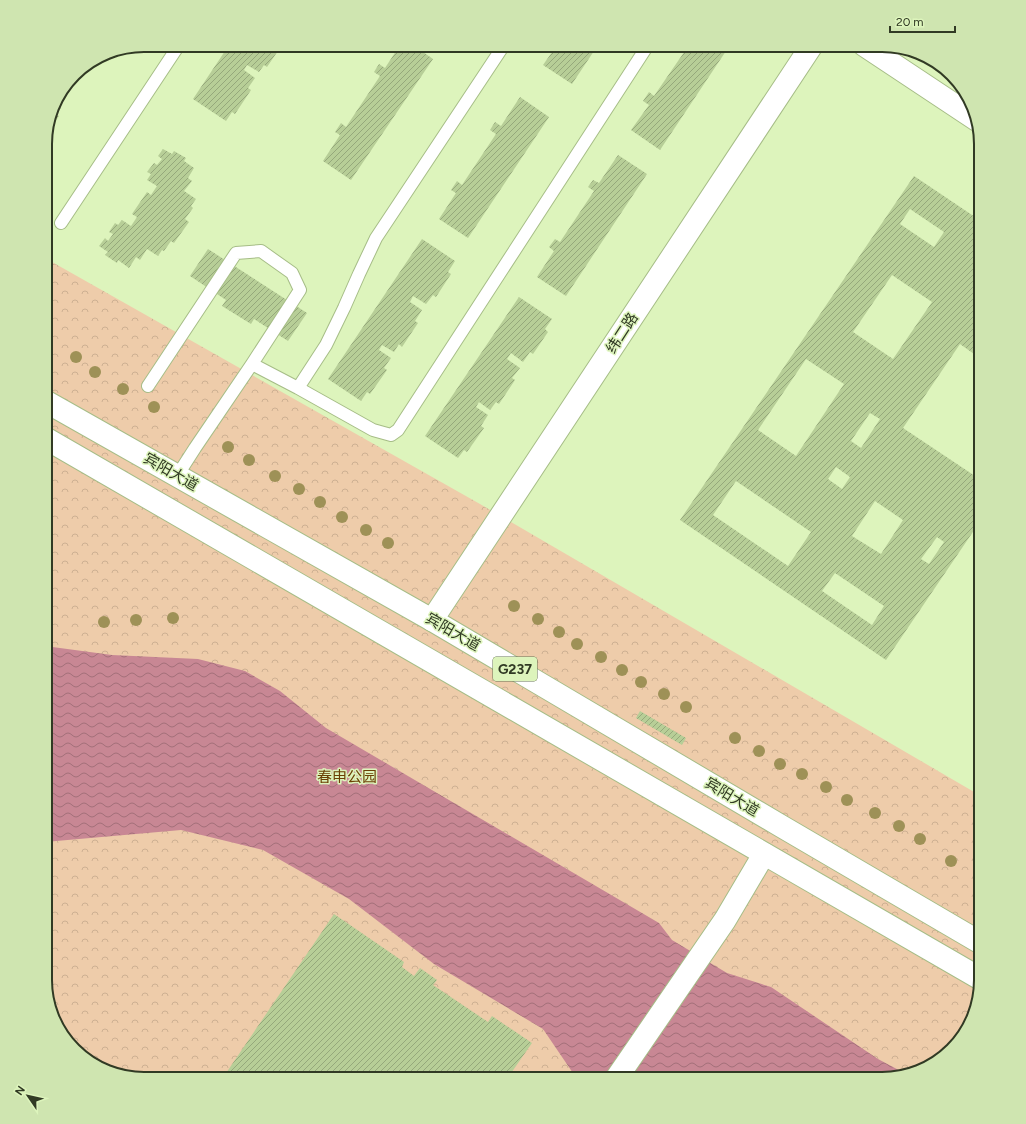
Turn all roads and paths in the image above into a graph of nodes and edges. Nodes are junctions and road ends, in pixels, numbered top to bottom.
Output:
1 (174, 52) edge
2 (499, 52) edge
3 (643, 52) edge
4 (807, 52) edge
5 (878, 52) edge
6 (969, 114) edge
7 (61, 223) dead end
8 (252, 364) junction
9 (148, 386) dead end
10 (298, 388) junction
11 (52, 405) edge
12 (52, 442) edge
13 (177, 476) junction
14 (432, 620) junction
15 (764, 854) junction
16 (974, 939) edge
17 (974, 975) edge
18 (621, 1072) edge

1 - 7 lane
2 - 10 lane
3 - 10 lane
4 - 14 main road, 纬二路
5 - 6 main road
8 - 9 lane
8 - 10 lane
8 - 13 lane
11 - 13 main road, 宾阳大道 / G237
12 - 15 main road, G237
13 - 14 main road, 宾阳大道 / G237
14 - 16 main road, 宾阳大道 / G237
15 - 17 main road, G237
15 - 18 main road

